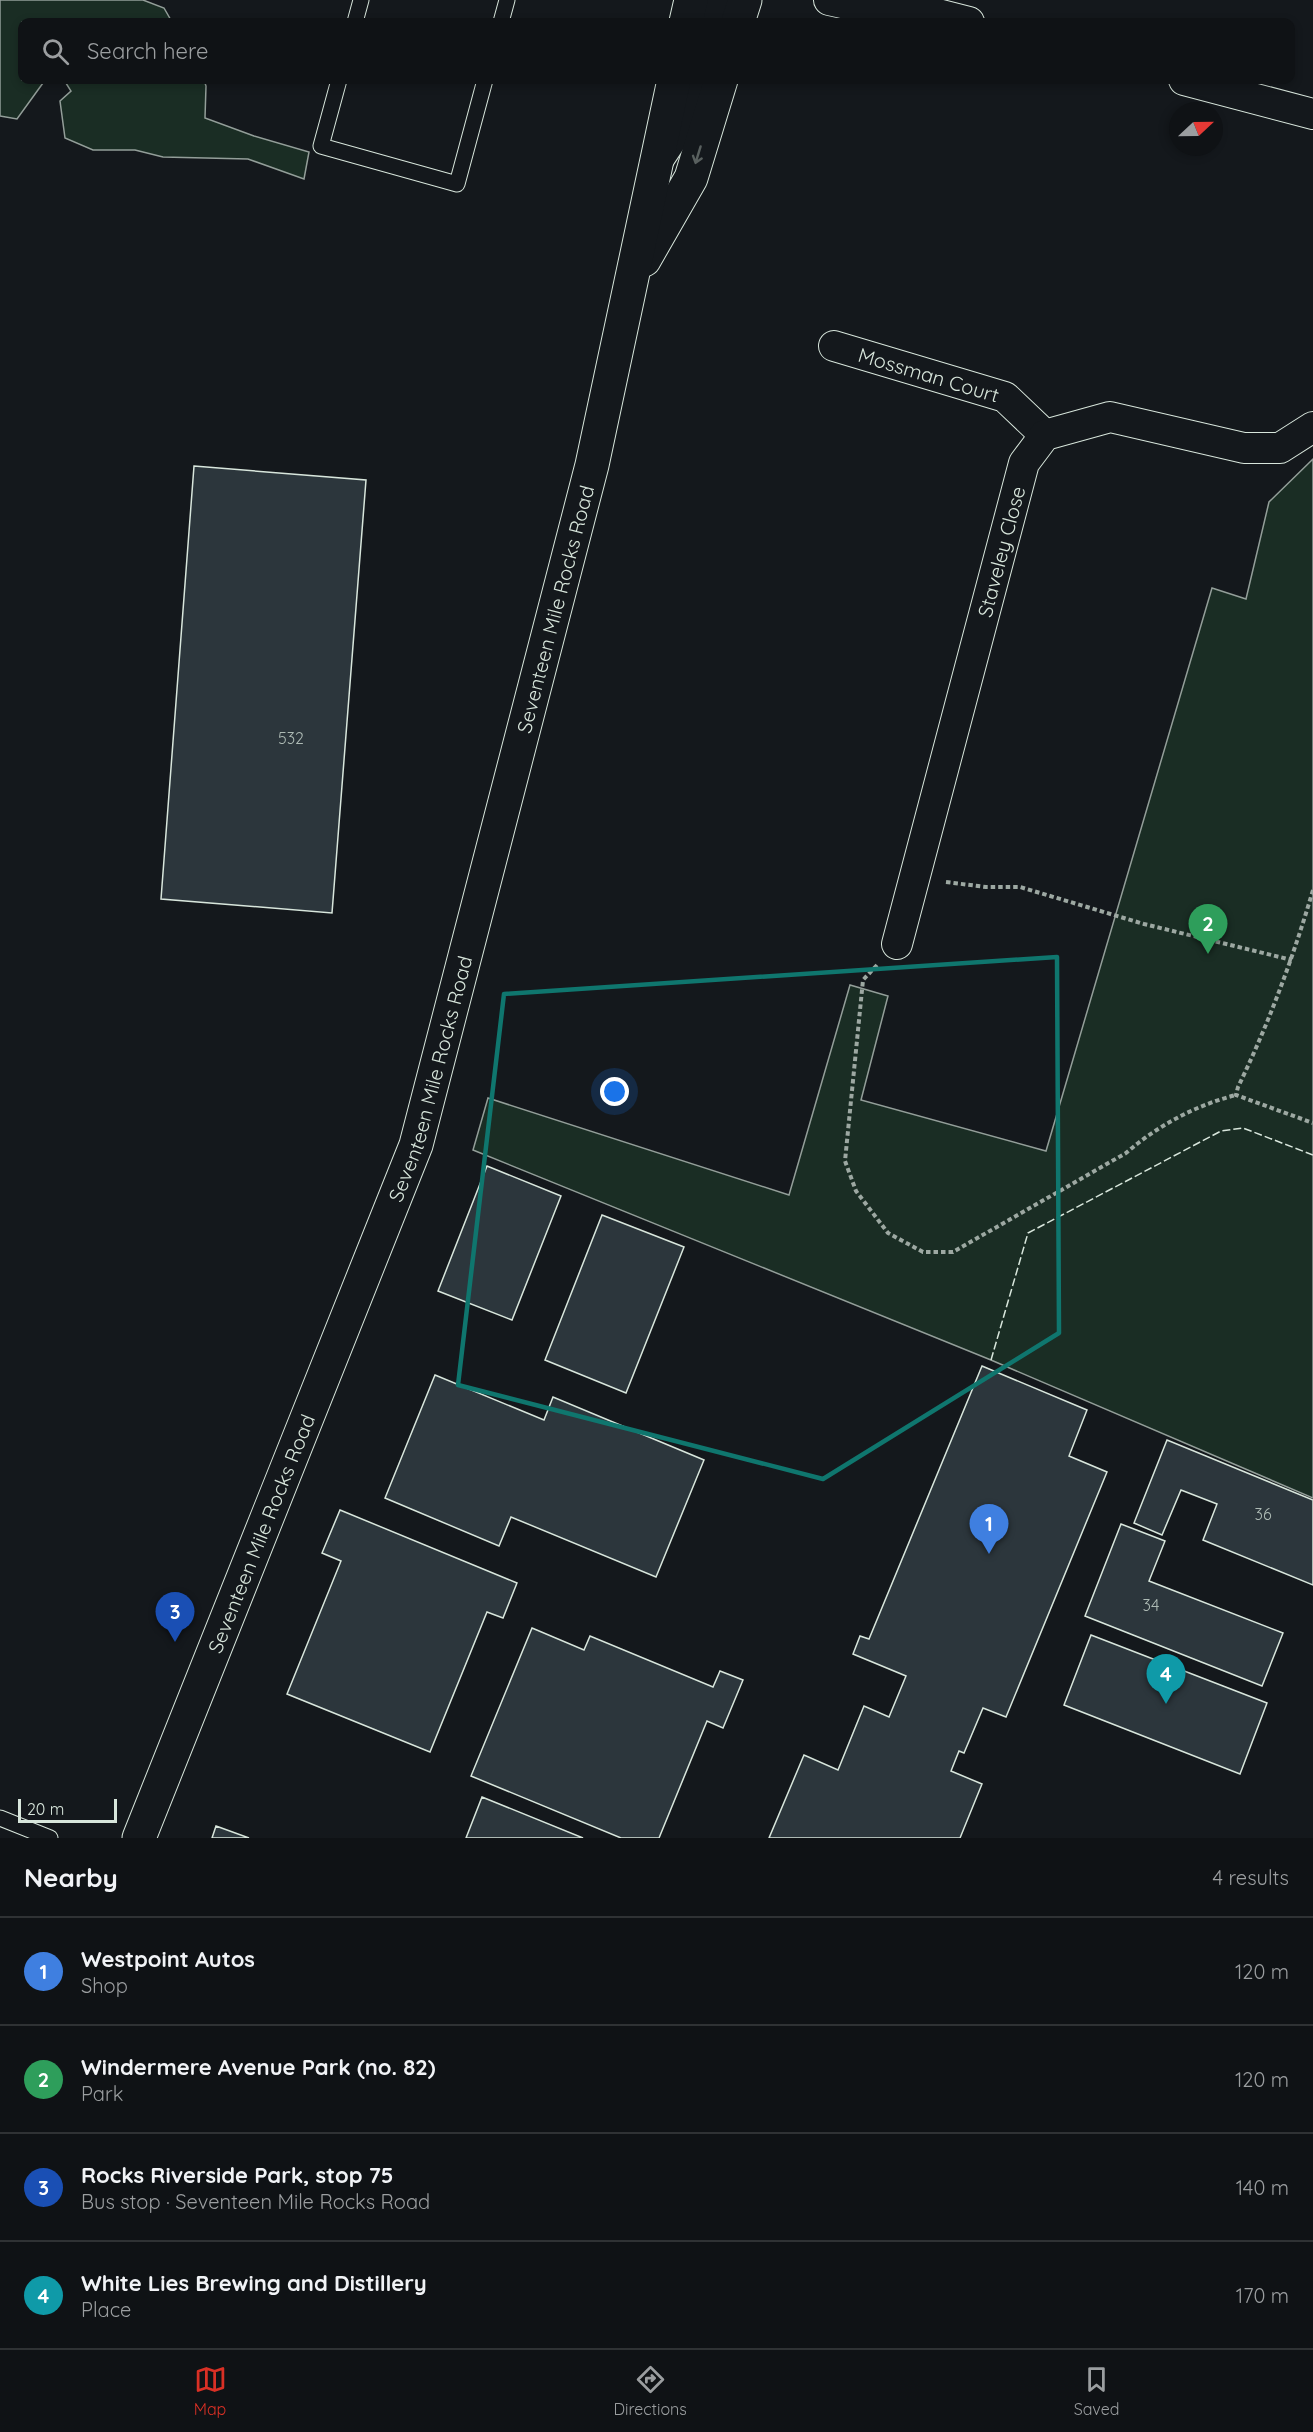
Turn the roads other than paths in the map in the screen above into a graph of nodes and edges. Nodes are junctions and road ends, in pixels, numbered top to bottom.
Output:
1 (361, 0) edge
2 (507, 0) edge
3 (691, 0) edge
4 (715, 0) edge
5 (745, 0) edge
6 (829, 0) edge
7 (899, 2) edge
8 (356, 18) edge
9 (502, 18) edge
10 (687, 18) edge
11 (711, 18) edge
12 (739, 18) edge
13 (955, 18) edge
14 (338, 84) edge
15 (484, 84) edge
16 (673, 84) edge
17 (697, 84) edge
18 (720, 84) edge
19 (1199, 84) edge
20 (1313, 114) edge
21 (655, 165) junction
22 (628, 287) junction
23 (834, 346) dead end
24 (1313, 427) edge
25 (1045, 435) junction
26 (897, 944) road end
27 (0, 1818) edge
28 (50, 1838) edge
29 (139, 1838) edge

1 - 8 lane
2 - 9 lane
3 - 10 main road
4 - 11 street
5 - 12 main road
6 - 7 street
7 - 13 street
14 - 15 lane
16 - 21 main road, Seventeen Mile Rocks Road
17 - 21 street
18 -> 22 main road, Seventeen Mile Rocks Road
19 - 20 street
21 - 22 main road, Seventeen Mile Rocks Road
22 - 29 main road, Seventeen Mile Rocks Road
23 - 25 street, Mossman Court
24 - 25 street
25 - 26 street, Staveley Close
27 - 28 lane

